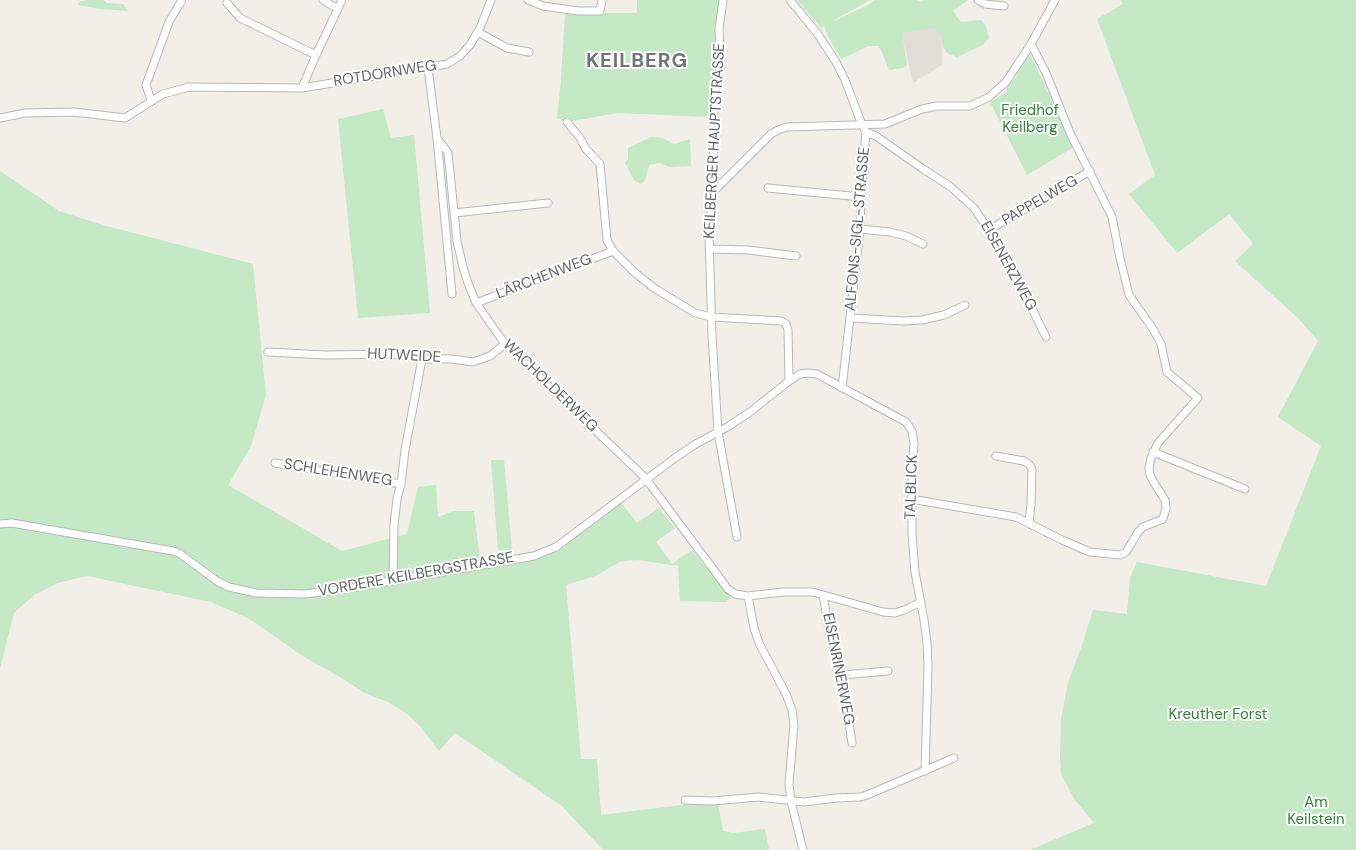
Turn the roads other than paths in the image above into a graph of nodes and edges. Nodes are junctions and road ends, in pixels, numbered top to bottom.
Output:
1 (182, 0) edge
2 (323, 0) edge
3 (342, 0) edge
4 (491, 0) edge
5 (528, 0) edge
6 (602, 0) edge
7 (723, 0) edge
8 (790, 0) edge
9 (978, 0) edge
10 (1055, 0) edge
11 (227, 2) dead end
12 (1002, 3) edge
13 (338, 9) junction
14 (478, 32) junction
15 (1032, 44) junction
16 (528, 52) dead end
17 (316, 55) junction
18 (428, 68) junction
19 (302, 88) junction
20 (151, 100) junction
21 (0, 118) edge
22 (568, 122) dead end
23 (864, 128) junction
24 (437, 138) junction
25 (1090, 171) junction
26 (713, 188) junction
27 (768, 188) dead end
28 (861, 197) junction
29 (548, 203) dead end
30 (454, 214) junction
31 (860, 229) junction
32 (989, 230) junction
33 (923, 244) dead end
34 (710, 249) junction
35 (612, 251) junction
36 (796, 256) dead end
37 (452, 294) dead end
38 (476, 302) junction
39 (965, 305) dead end
40 (711, 317) junction
41 (851, 318) junction
42 (1046, 337) dead end
43 (505, 344) junction
44 (268, 352) dead end
45 (422, 359) junction
46 (789, 381) junction
47 (842, 388) junction
48 (718, 432) junction
49 (1153, 452) junction
50 (996, 456) dead end
51 (275, 463) dead end
52 (646, 480) junction
53 (401, 484) junction
54 (1245, 489) dead end
55 (911, 499) junction
56 (1029, 522) junction
57 (0, 524) edge
58 (737, 537) dead end
59 (393, 580) junction
60 (823, 595) junction
61 (748, 596) junction
62 (921, 602) junction
63 (888, 671) dead end
64 (842, 675) junction
65 (852, 743) dead end
66 (954, 758) dead end
67 (925, 771) junction
68 (685, 800) dead end
69 (791, 801) junction
70 (802, 850) edge

1 - 20 street
2 - 13 street
3 - 13 street
4 - 14 street, ROTDORNWEG
5 - 6 street
7 - 26 street, KEILBERGER HAUPTSTRASSE
8 - 23 street, ALFONS-SIGL-STRASSE
9 - 12 street
10 - 15 street
11 - 17 street
13 - 17 street
14 - 16 street
14 - 18 street, ROTDORNWEG
15 - 23 street
15 - 25 street
17 - 19 street
18 - 19 street, ROTDORNWEG
18 - 24 street, WACHOLDERWEG
19 - 20 street, ROTDORNWEG
20 - 21 street, ROTDORNWEG
22 - 35 street
23 - 26 street
23 - 28 street, ALFONS-SIGL-STRASSE
23 - 32 street, EISENERZWEG
24 - 30 street, WACHOLDERWEG
24 - 37 street, WACHOLDERWEG
25 - 32 street, PAPPELWEG
25 - 49 street
26 - 34 street, KEILBERGER HAUPTSTRASSE
27 - 28 street
28 - 31 street, ALFONS-SIGL-STRASSE
29 - 30 street
30 - 38 street, WACHOLDERWEG
31 - 33 street
31 - 41 street, ALFONS-SIGL-STRASSE
32 - 42 street, EISENERZWEG
34 - 36 street
34 - 40 street, KEILBERGER HAUPTSTRASSE
35 - 38 street, LÄRCHENWEG
35 - 40 street
38 - 43 street, WACHOLDERWEG
39 - 41 street
40 - 46 street
40 - 48 street, KEILBERGER HAUPTSTRASSE
41 - 47 street, ALFONS-SIGL-STRASSE
43 - 45 street, HUTWEIDE
43 - 52 street, WACHOLDERWEG
44 - 45 street, HUTWEIDE
45 - 53 street
46 - 47 street, TALBLICK
46 - 48 street, TALBLICK
47 - 55 street, TALBLICK
48 - 52 street, VORDERE KEILBERGSTRASSE
48 - 58 street, KEILBERGER HAUPTSTRASSE
49 - 54 street
49 - 56 street
50 - 56 street
51 - 53 street, SCHLEHENWEG
52 - 59 street, VORDERE KEILBERGSTRASSE
52 - 61 street, WACHOLDERWEG
53 - 59 street
55 - 56 street
55 - 62 street, TALBLICK
57 - 59 street, VORDERE KEILBERGSTRASSE
60 - 61 street
60 - 62 street
60 - 64 street, EISENRINERWEG
61 - 69 street
62 - 67 street, TALBLICK
63 - 64 street
64 - 65 street, EISENRINERWEG
66 - 67 street
67 - 69 street
68 - 69 street
69 - 70 street

